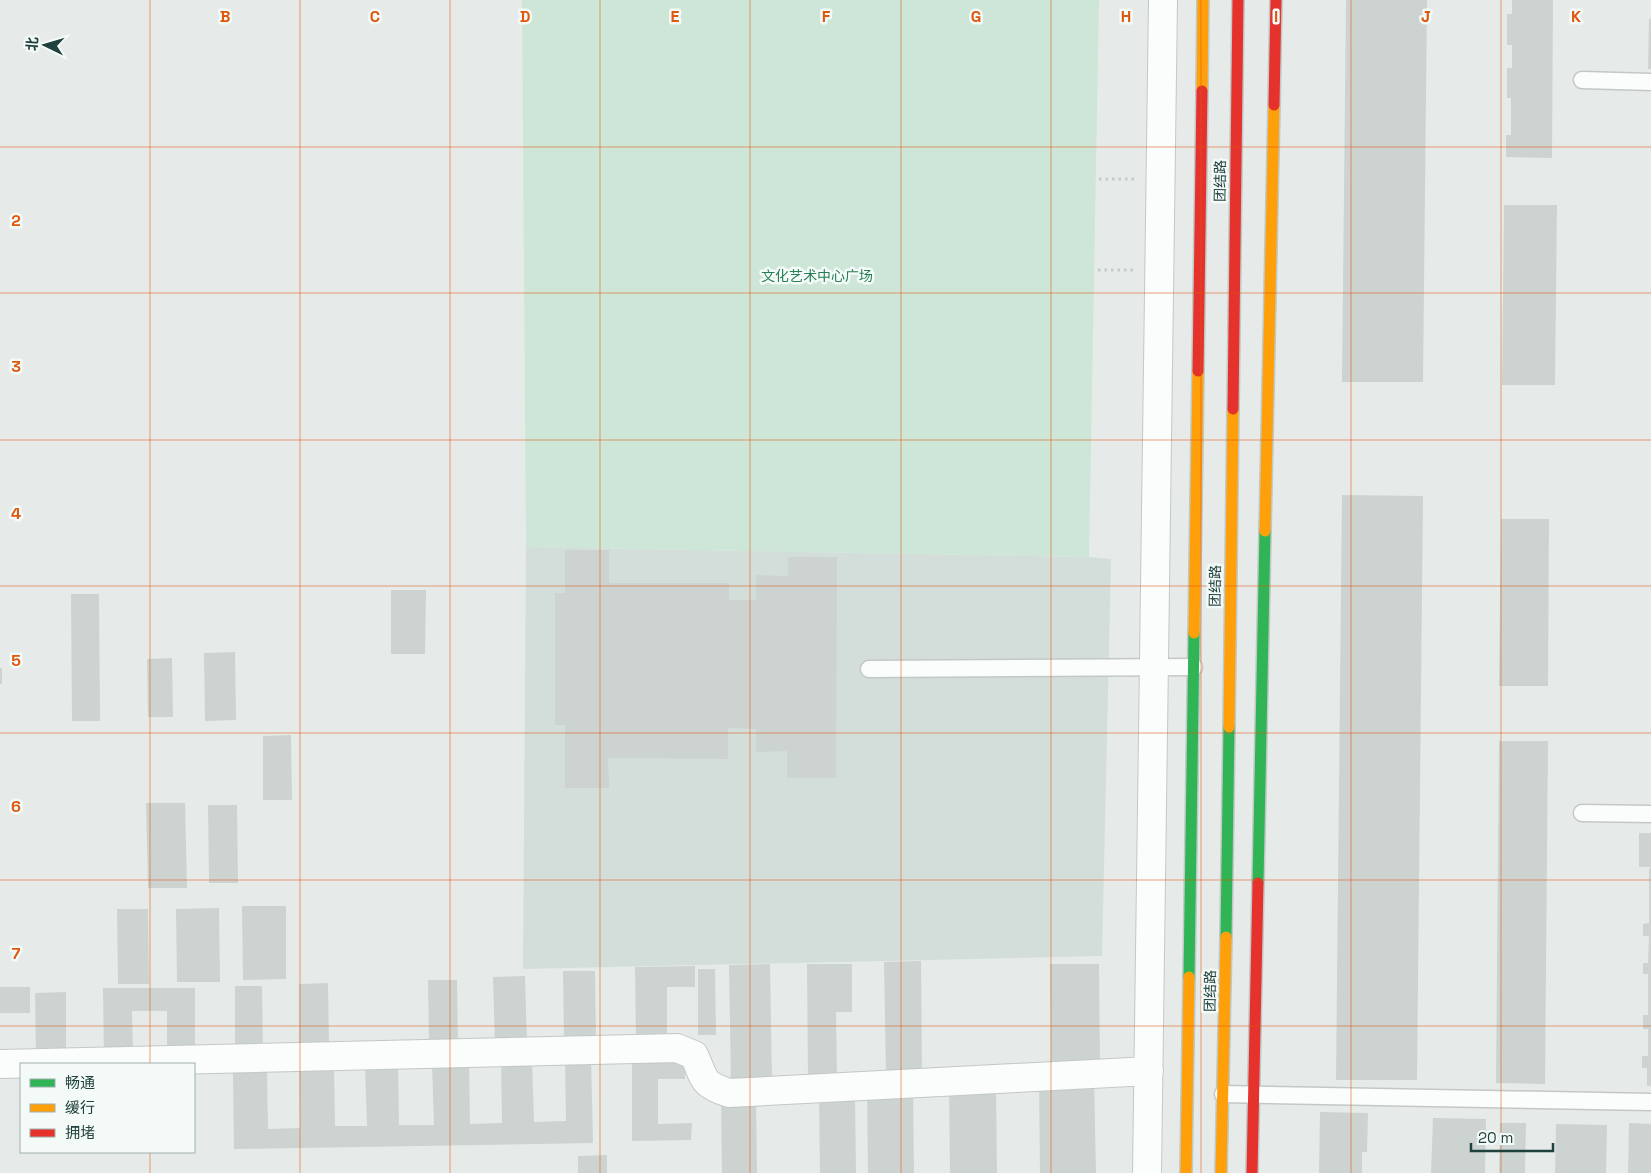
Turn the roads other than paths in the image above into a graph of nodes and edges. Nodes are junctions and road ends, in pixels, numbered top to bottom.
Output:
1 (1163, 0) edge
2 (1203, 0) edge
3 (1238, 0) edge
4 (1276, 0) edge
5 (1582, 80) dead end
6 (1651, 82) edge
7 (1155, 667) junction
8 (1194, 667) junction
9 (870, 669) dead end
10 (1582, 812) dead end
11 (1651, 814) edge
12 (42, 1063) edge
13 (0, 1064) edge
14 (20, 1064) edge
15 (1149, 1072) junction
16 (1223, 1094) junction
17 (1253, 1095) junction
18 (1651, 1102) edge
19 (1147, 1173) edge
20 (1186, 1173) edge
21 (1221, 1173) edge
22 (1252, 1173) edge

1 - 7 street
2 - 8 main road, 团结路
3 - 16 main road, 团结路
4 - 17 main road
5 - 6 lane
7 - 8 lane
7 - 9 lane
7 - 15 street
8 - 20 main road, 团结路
10 - 11 lane
12 - 15 street
13 - 14 street
15 - 19 street
16 - 17 lane
16 - 21 main road, 团结路
17 - 18 lane
17 - 22 main road

